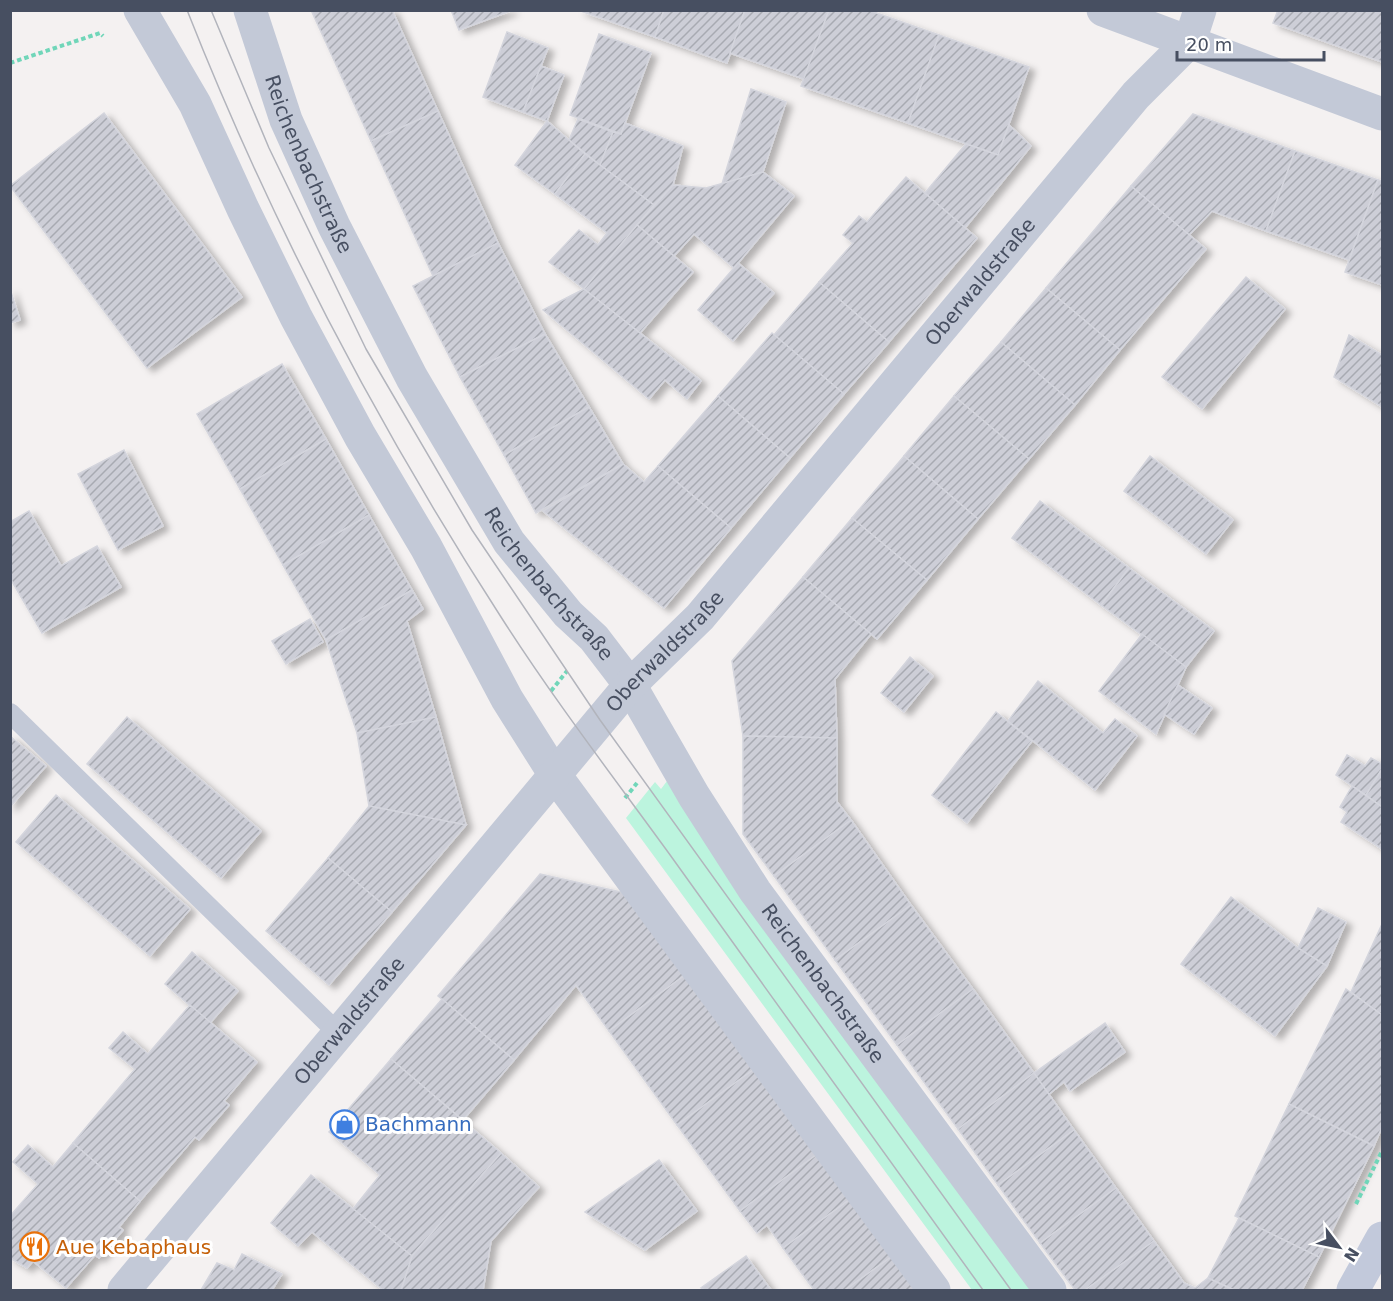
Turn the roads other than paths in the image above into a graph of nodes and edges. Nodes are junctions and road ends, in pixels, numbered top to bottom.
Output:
1 (140, 10) edge
2 (250, 10) edge
3 (1103, 10) edge
4 (1200, 10) edge
5 (1190, 41) junction
6 (1383, 114) edge
7 (630, 685) junction
8 (10, 713) edge
9 (555, 775) junction
10 (339, 1034) junction
11 (1383, 1238) edge
12 (124, 1290) edge
13 (934, 1290) edge
14 (1050, 1290) edge
15 (1353, 1290) edge

1 - 9 street
2 - 7 street, Reichenbachstraße
3 - 5 street
4 - 5 street, Oberwaldstraße
5 - 6 street
5 - 7 street, Oberwaldstraße
7 - 9 street, Oberwaldstraße
7 - 14 street, Reichenbachstraße
8 - 10 lane
9 - 10 street, Oberwaldstraße
9 - 13 street
10 - 12 street, Oberwaldstraße
11 - 15 main road

